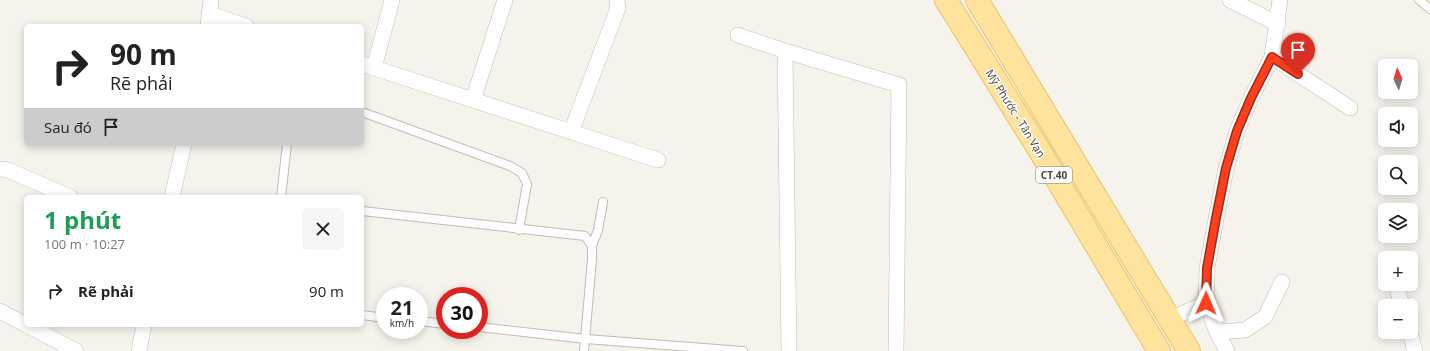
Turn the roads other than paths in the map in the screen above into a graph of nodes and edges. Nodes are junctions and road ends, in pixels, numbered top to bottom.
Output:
1 (392, 0) edge
2 (505, 0) edge
3 (617, 0) edge
4 (946, 0) edge
5 (977, 0) edge
6 (1230, 0) edge
7 (1280, 0) edge
8 (1419, 0) edge
9 (1430, 9) edge
10 (209, 13) edge
11 (240, 24) edge
12 (1278, 24) junction
13 (738, 35) dead end
14 (785, 51) junction
15 (1272, 57) junction
16 (368, 66) edge
17 (473, 100) junction
18 (1350, 108) dead end
19 (364, 113) edge
20 (571, 132) junction
21 (184, 146) edge
22 (287, 146) edge
23 (658, 160) dead end
24 (0, 169) edge
25 (65, 195) edge
26 (172, 195) edge
27 (281, 195) edge
28 (603, 202) dead end
29 (364, 211) edge
30 (519, 230) junction
31 (592, 246) junction
32 (1282, 282) dead end
33 (1206, 303) junction
34 (0, 311) edge
35 (364, 315) edge
36 (376, 317) edge
37 (1170, 319) junction
38 (24, 324) edge
39 (30, 327) edge
40 (144, 327) edge
41 (488, 328) edge
42 (1217, 332) junction
43 (586, 339) junction
44 (1412, 339) edge
45 (76, 351) edge
46 (139, 351) edge
47 (584, 351) edge
48 (743, 351) edge
49 (789, 351) edge
50 (896, 351) edge
51 (1159, 351) edge
52 (1189, 351) edge
53 (1227, 351) edge
54 (1415, 351) edge

1 - 16 street
2 - 17 street
3 - 20 street
4 - 51 main road, Mỹ Phước - Tân Vạn / CT.40
5 - 37 main road, CT.40
6 - 12 street
7 - 12 street
8 - 9 lane
10 - 11 street
12 - 15 street
13 - 14 street
14 - 49 street
14 - 50 street
15 - 18 street
15 - 33 street
16 - 17 street
17 - 20 street
19 - 30 lane
20 - 23 street
21 - 26 street
22 - 27 lane
24 - 25 street
28 - 31 lane
29 - 30 lane
30 - 31 lane
31 - 43 lane
32 - 42 street
33 - 37 street
33 - 42 street
34 - 38 street
35 - 36 lane
37 - 52 main road, CT.40
39 - 45 street
40 - 46 street
41 - 43 lane
42 - 53 street
43 - 47 lane
43 - 48 lane
44 - 54 street

